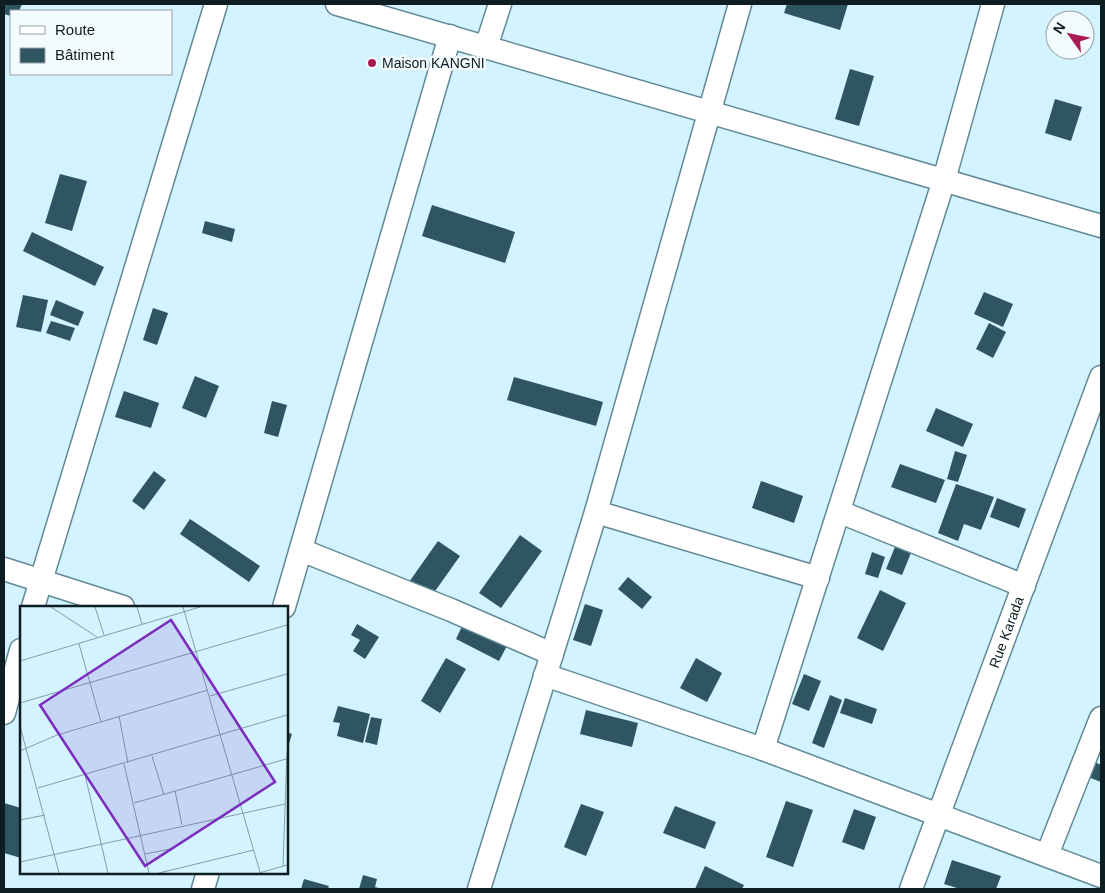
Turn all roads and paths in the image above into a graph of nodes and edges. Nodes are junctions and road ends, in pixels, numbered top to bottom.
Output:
1 (216, 4) edge
2 (337, 4) edge
3 (500, 4) edge
4 (740, 4) edge
5 (993, 4) edge
6 (450, 36) junction
7 (486, 47) junction
8 (709, 111) junction
9 (944, 180) junction
10 (1101, 226) edge
11 (1101, 377) edge
12 (596, 512) junction
13 (840, 512) junction
14 (301, 550) junction
15 (4, 569) edge
16 (818, 578) junction
17 (41, 580) junction
18 (1024, 586) junction
19 (33, 606) edge
20 (120, 606) edge
21 (284, 606) edge
22 (20, 654) edge
23 (552, 654) junction
24 (546, 675) junction
25 (4, 713) edge
26 (1101, 718) edge
27 (763, 749) junction
28 (939, 814) junction
29 (1047, 855) junction
30 (208, 873) edge
31 (1101, 876) edge
32 (203, 889) edge
33 (479, 889) edge
34 (911, 889) edge

1 - 17 street
2 - 6 street
3 - 7 street
4 - 8 street
5 - 9 street
6 - 7 street
6 - 14 street
7 - 8 street
8 - 9 street
8 - 12 street
9 - 10 street
9 - 13 street
11 - 18 street, Rue Karada
12 - 16 street
12 - 23 street
13 - 16 street
13 - 18 street
14 - 21 street
14 - 23 street
15 - 17 street
16 - 27 street
17 - 19 street
17 - 20 street
18 - 28 street, Rue Karada
22 - 25 street
23 - 24 street
24 - 27 street
24 - 33 street
26 - 29 street
27 - 28 street
28 - 29 street
28 - 34 street, Rue Karada
29 - 31 street
30 - 32 street

